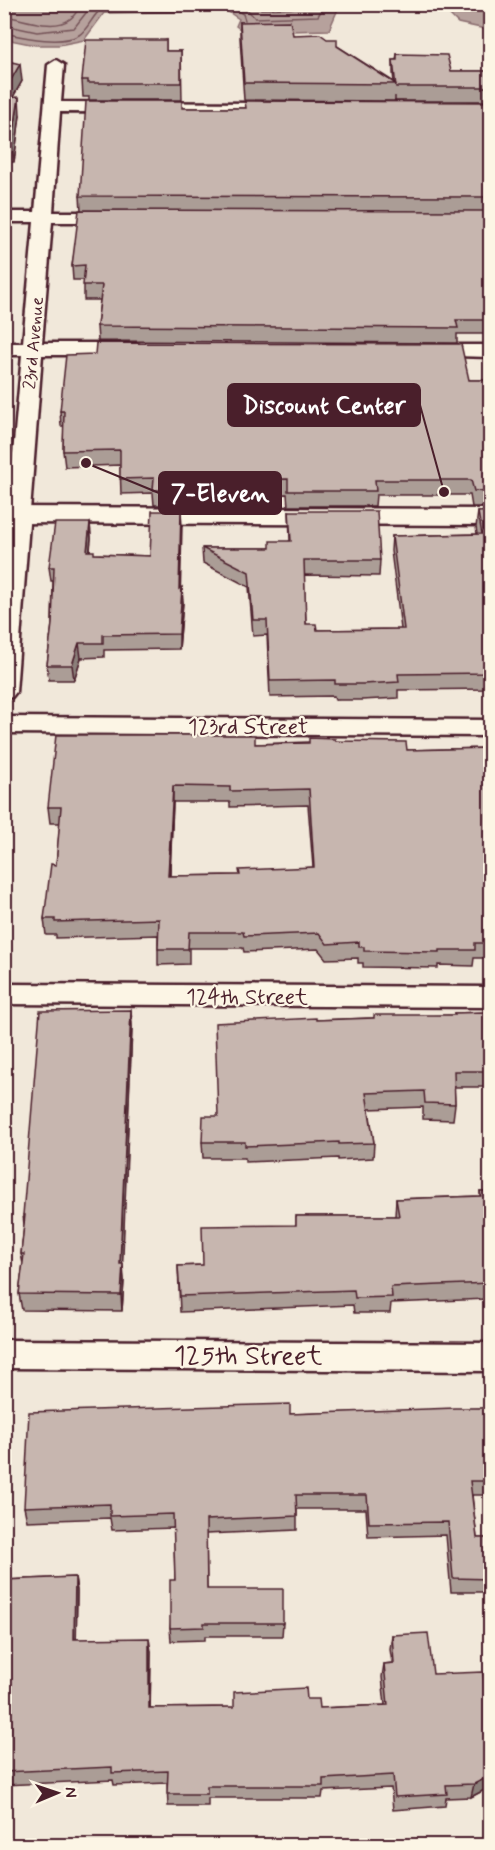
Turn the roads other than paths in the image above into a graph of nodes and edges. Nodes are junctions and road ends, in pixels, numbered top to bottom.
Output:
1 (56, 65) dead end
2 (53, 107) junction
3 (300, 108) edge
4 (4, 217) edge
5 (44, 217) junction
6 (127, 217) edge
7 (4, 349) edge
8 (33, 349) junction
9 (150, 349) edge
10 (408, 351) edge
11 (490, 351) edge
12 (12, 515) edge
13 (490, 517) edge
14 (4, 692) edge
15 (4, 725) edge
16 (490, 728) edge
17 (4, 994) edge
18 (490, 998) edge
19 (4, 1354) edge
20 (490, 1357) edge

1 - 2 street, 23rd Avenue
2 - 3 street
2 - 5 street, 23rd Avenue
4 - 5 street
5 - 6 street
5 - 8 street, 23rd Avenue
7 - 8 street
8 - 9 street
8 - 12 street, 23rd Avenue
10 - 11 street
12 - 13 street
12 - 14 street, 23rd Avenue
15 - 16 street, 123rd Street
17 - 18 street, 124th Street
19 - 20 street, 125th Street

